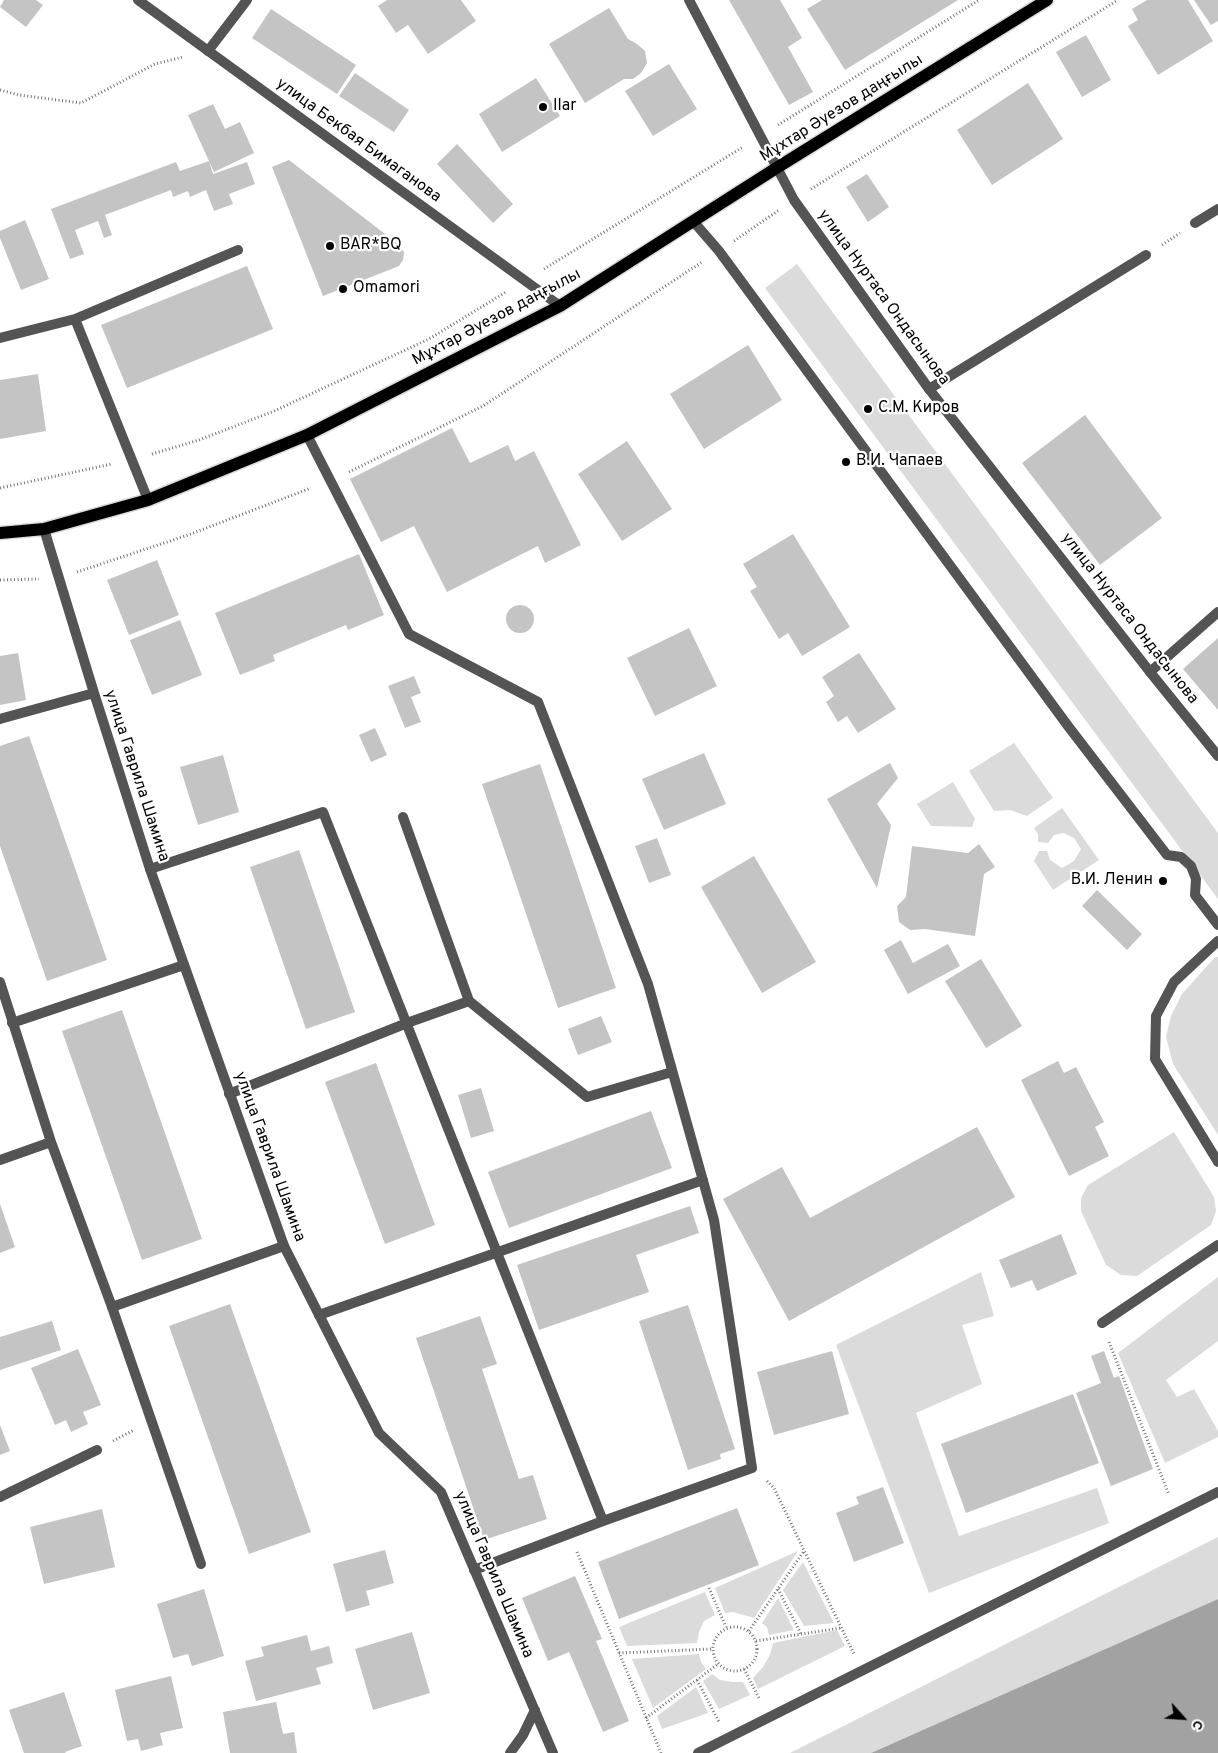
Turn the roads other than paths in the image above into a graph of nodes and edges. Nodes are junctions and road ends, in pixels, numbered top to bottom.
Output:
1 (138, 0) edge
2 (246, 0) edge
3 (689, 0) edge
4 (1047, 0) edge
5 (208, 51) junction
6 (778, 167) junction
7 (1218, 209) edge
8 (693, 221) junction
9 (1195, 223) road end
10 (238, 250) dead end
11 (1146, 255) road end
12 (560, 306) junction
13 (75, 319) junction
14 (0, 338) edge
15 (929, 389) junction
16 (307, 435) junction
17 (148, 500) junction
18 (44, 529) junction
19 (0, 533) edge
20 (1218, 612) edge
21 (1150, 672) junction
22 (94, 694) junction
23 (0, 719) edge
24 (1218, 756) edge
25 (403, 817) dead end
26 (150, 869) junction
27 (1218, 925) edge
28 (1218, 941) edge
29 (184, 965) junction
30 (0, 982) edge
31 (469, 1001) junction
32 (12, 1023) junction
33 (407, 1023) junction
34 (672, 1072) junction
35 (230, 1094) junction
36 (51, 1142) junction
37 (0, 1160) edge
38 (1218, 1162) edge
39 (703, 1180) junction
40 (1218, 1245) edge
41 (284, 1246) junction
42 (497, 1253) junction
43 (112, 1307) junction
44 (319, 1316) junction
45 (1102, 1323) road end
46 (97, 1450) road end
47 (1218, 1492) edge
48 (0, 1497) edge
49 (603, 1520) junction
50 (201, 1564) dead end
51 (474, 1570) junction
52 (535, 1710) junction
53 (510, 1753) edge
54 (553, 1753) edge
55 (698, 1753) edge

1 - 5 street, улица Бекбая Бимаганова
2 - 5 street
3 - 6 street, улица Нуртаса Ондасынова
4 - 6 main road, Мұхтар Әуезов даңғылы
5 - 12 street, улица Бекбая Бимаганова
6 - 8 main road, Мұхтар Әуезов даңғылы
6 - 15 street, улица Нуртаса Ондасынова
7 - 9 street
8 - 12 main road, Мұхтар Әуезов даңғылы
8 - 27 street
10 - 13 street
11 - 15 street
12 - 16 main road, Мұхтар Әуезов даңғылы
13 - 14 street
13 - 17 street
15 - 21 street, улица Нуртаса Ондасынова
16 - 17 main road, Мұхтар Әуезов даңғылы
16 - 34 street
17 - 18 main road, Мұхтар Әуезов даңғылы
18 - 19 main road, Мұхтар Әуезов даңғылы
18 - 22 street, улица Гаврила Шамина
20 - 21 street
21 - 24 street, улица Нуртаса Ондасынова
22 - 23 street
22 - 26 street, улица Гаврила Шамина
25 - 31 street
26 - 29 street, улица Гаврила Шамина
26 - 33 street
28 - 38 street
29 - 32 street
29 - 35 street, улица Гаврила Шамина
30 - 32 street
31 - 33 street
31 - 34 street
32 - 36 street
33 - 35 street
33 - 42 street
34 - 39 street
35 - 41 street, улица Гаврила Шамина
36 - 37 street
36 - 43 street
39 - 42 street
39 - 49 street
40 - 45 street
41 - 43 street
41 - 44 street, улица Гаврила Шамина
42 - 44 street
42 - 49 street
43 - 50 street
44 - 51 street, улица Гаврила Шамина
46 - 48 street
47 - 55 street
49 - 51 street
51 - 52 street, улица Гаврила Шамина
52 - 53 street
52 - 54 street, улица Гаврила Шамина

